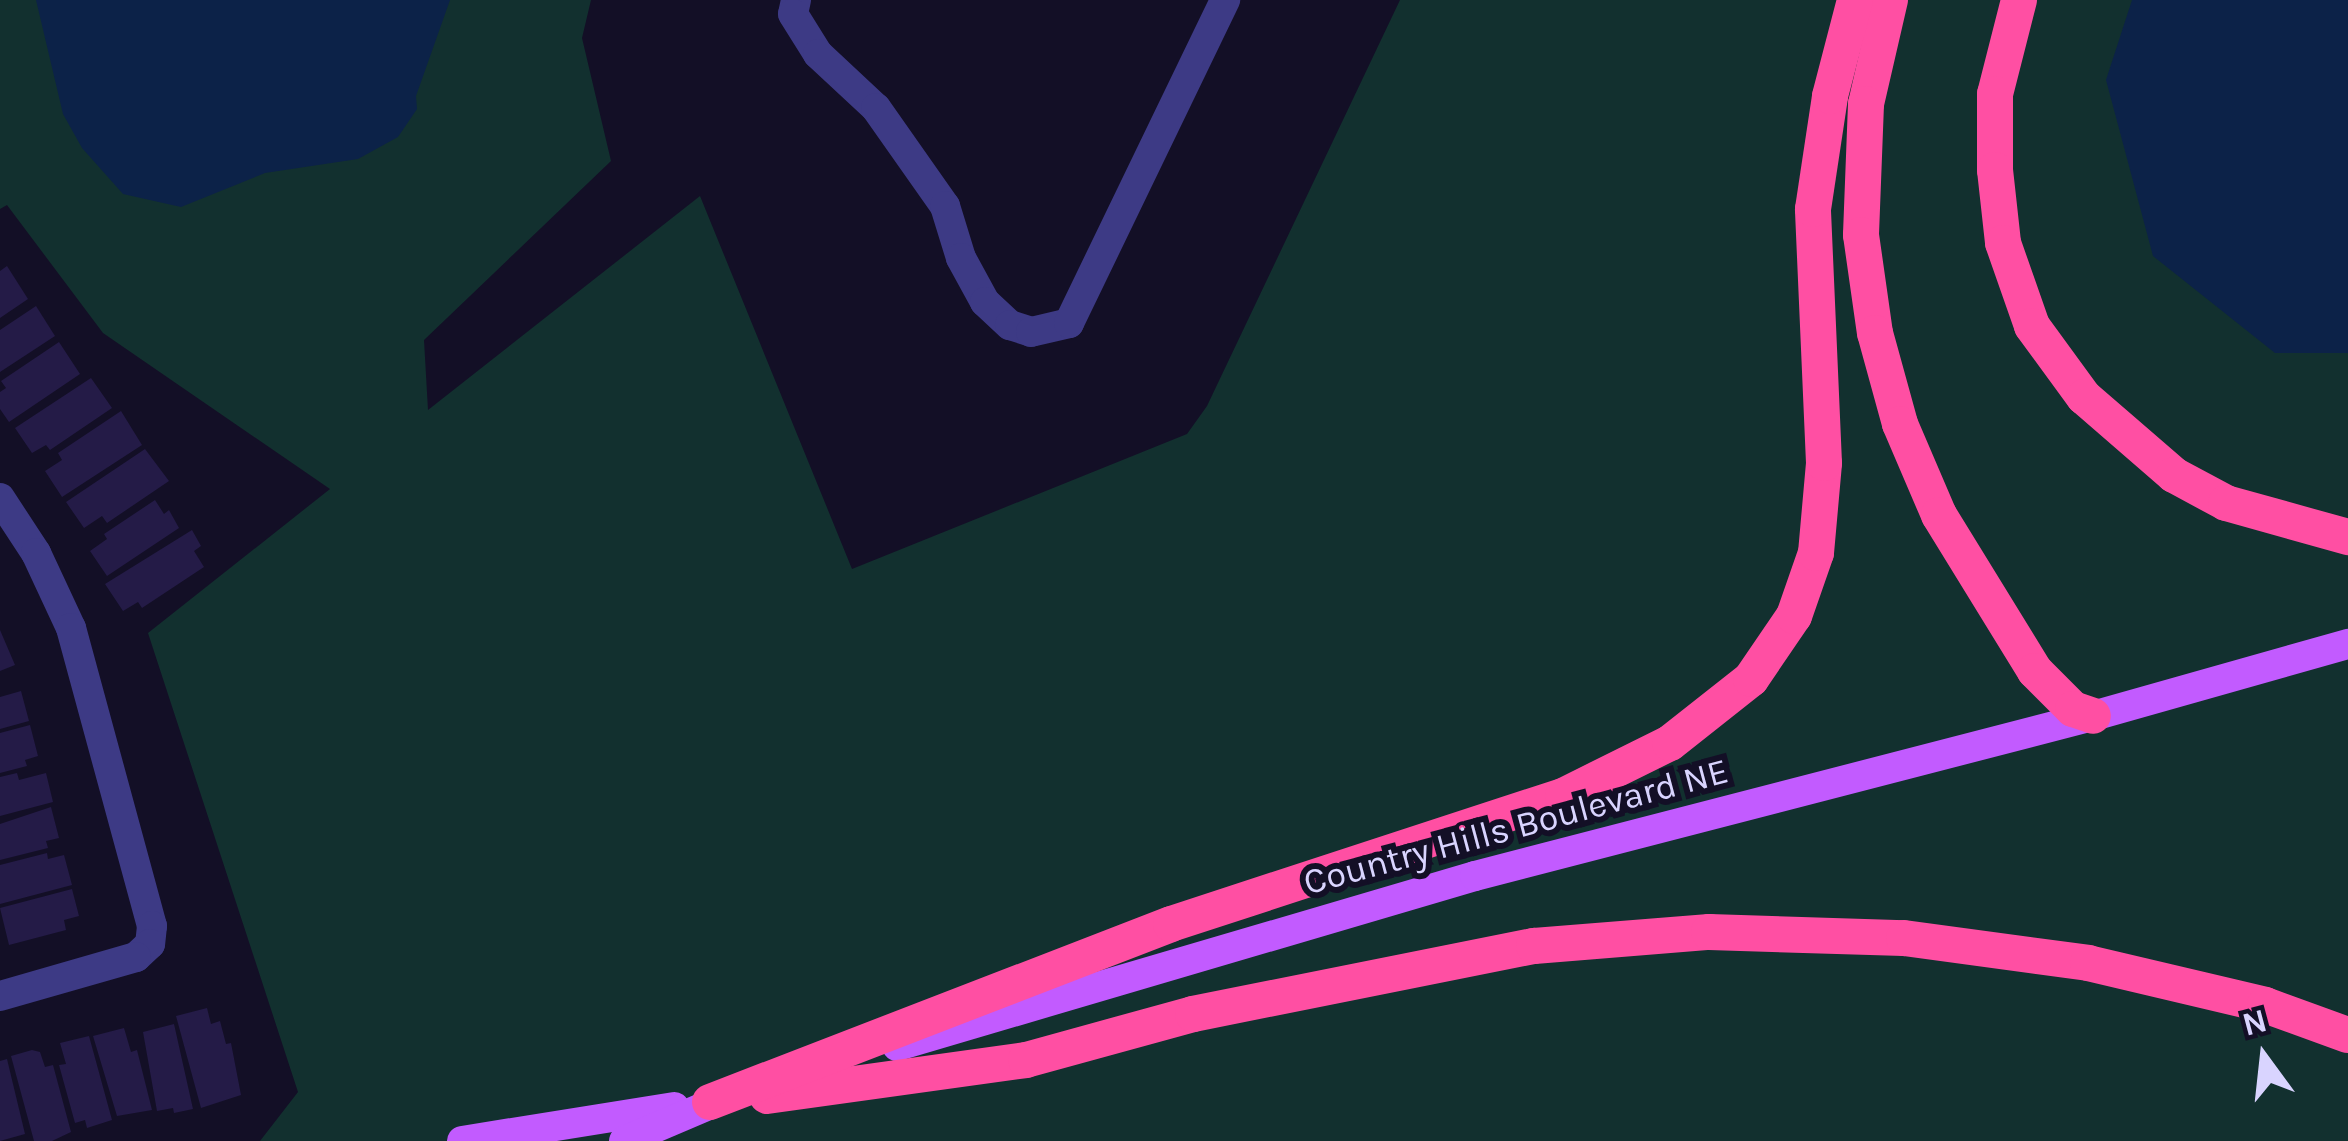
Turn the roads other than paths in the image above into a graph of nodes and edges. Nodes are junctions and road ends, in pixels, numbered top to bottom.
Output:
1 (796, 0) edge
2 (1225, 0) edge
3 (1855, 0) edge
4 (1890, 0) edge
5 (2019, 0) edge
6 (0, 498) edge
7 (2348, 537) edge
8 (2348, 644) edge
9 (2093, 716) junction
10 (0, 996) edge
11 (2348, 1035) edge
12 (710, 1102) junction
13 (462, 1141) edge
14 (624, 1141) edge

1 - 2 street
3 - 12 highway
4 - 9 highway
5 - 7 highway
6 - 10 street
8 - 9 main road, Country Hills Boulevard NE
9 - 12 main road, Country Hills Boulevard NE
11 - 12 highway
12 - 13 main road, Country Hills Boulevard NE
12 - 14 main road, Country Hills Boulevard NE

